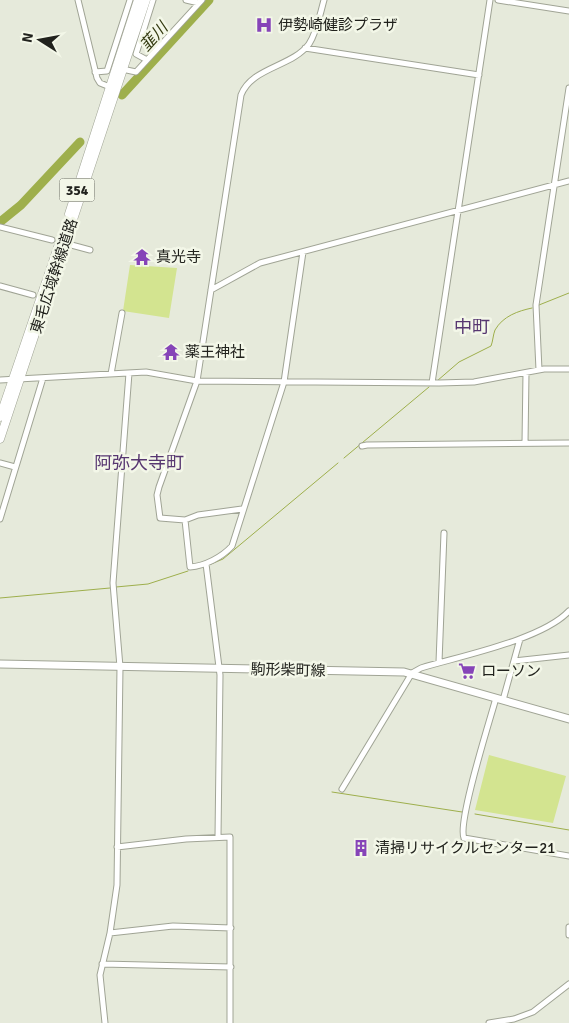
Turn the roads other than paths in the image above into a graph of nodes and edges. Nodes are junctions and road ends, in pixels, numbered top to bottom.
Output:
1 (78, 0) edge
2 (130, 0) edge
3 (138, 0) edge
4 (146, 0) edge
5 (153, 0) edge
6 (186, 0) edge
7 (324, 0) edge
8 (490, 0) edge
9 (498, 0) edge
10 (200, 2) edge
11 (569, 11) edge
12 (305, 48) junction
13 (147, 60) junction
14 (122, 70) junction
15 (95, 72) junction
16 (479, 75) junction
17 (110, 87) junction
18 (569, 88) edge
19 (569, 181) edge
20 (554, 185) junction
21 (458, 210) junction
22 (0, 227) edge
23 (52, 240) dead end
24 (64, 244) junction
25 (90, 250) dead end
26 (303, 252) junction
27 (0, 286) edge
28 (211, 290) junction
29 (34, 295) dead end
30 (122, 313) dead end
31 (569, 369) edge
32 (539, 370) junction
33 (129, 373) junction
34 (526, 373) junction
35 (112, 374) junction
36 (21, 378) junction
37 (43, 378) junction
38 (0, 380) edge
39 (12, 380) junction
40 (197, 381) junction
41 (284, 382) junction
42 (432, 384) junction
43 (0, 417) edge
44 (0, 439) edge
45 (569, 442) edge
46 (525, 443) junction
47 (362, 446) dead end
48 (0, 463) edge
49 (15, 466) junction
50 (242, 509) junction
51 (0, 519) edge
52 (185, 520) junction
53 (444, 533) dead end
54 (206, 564) junction
55 (569, 611) edge
56 (520, 640) junction
57 (569, 656) edge
58 (514, 661) junction
59 (439, 662) junction
60 (0, 664) edge
61 (120, 668) junction
62 (219, 669) junction
63 (412, 673) junction
64 (499, 699) junction
65 (569, 719) edge
66 (342, 789) dead end
67 (218, 837) junction
68 (117, 847) junction
69 (569, 856) edge
70 (569, 927) edge
71 (231, 928) junction
72 (110, 933) junction
73 (569, 934) edge
74 (102, 964) junction
75 (230, 967) junction
76 (569, 984) edge
77 (105, 1023) edge
78 (230, 1023) edge
79 (489, 1023) edge

1 - 15 street
2 - 15 street
3 - 17 highway, 東毛広域幹線道路 / 354
4 - 14 highway, 東毛広域幹線道路 / 354
5 - 13 street
6 - 10 street
7 - 12 street
8 - 16 street
9 - 11 street
10 - 13 street
12 - 16 street
12 - 28 street
13 - 14 street
14 - 24 highway, 東毛広域幹線道路 / 354
15 - 17 street
16 - 21 street
17 - 39 highway, 東毛広域幹線道路 / 354
18 - 20 street
19 - 20 street
20 - 21 street
20 - 32 street
21 - 26 street
21 - 42 street
22 - 23 street
24 - 25 street
24 - 36 highway, 東毛広域幹線道路 / 354
26 - 28 street
26 - 41 street
27 - 29 street
28 - 40 street
30 - 35 street
31 - 32 street
32 - 34 street
33 - 35 street
33 - 40 street
33 - 61 street
34 - 42 street
34 - 46 street
35 - 37 street
36 - 37 street
36 - 39 street
36 - 44 highway, 東毛広域幹線道路 / 354
37 - 49 street
38 - 39 street
39 - 43 highway, 東毛広域幹線道路 / 354
40 - 41 street
40 - 52 street
41 - 42 street
41 - 50 street
45 - 46 street
46 - 47 street
48 - 49 street
49 - 51 street
50 - 52 street
50 - 54 street
52 - 54 street
53 - 59 street
54 - 62 street
55 - 56 street
56 - 58 street
56 - 59 street
57 - 58 street
58 - 64 street
59 - 63 street
60 - 61 main road, 駒形柴町線
61 - 62 main road, 駒形柴町線
61 - 68 street
62 - 63 main road, 駒形柴町線
62 - 67 street
63 - 64 main road, 駒形柴町線
63 - 66 street
64 - 65 main road, 駒形柴町線
64 - 69 street
67 - 68 street
67 - 71 street
68 - 72 street
70 - 73 street
71 - 72 street
71 - 75 street
72 - 74 street
74 - 75 street
74 - 77 street
75 - 78 street
76 - 79 street

